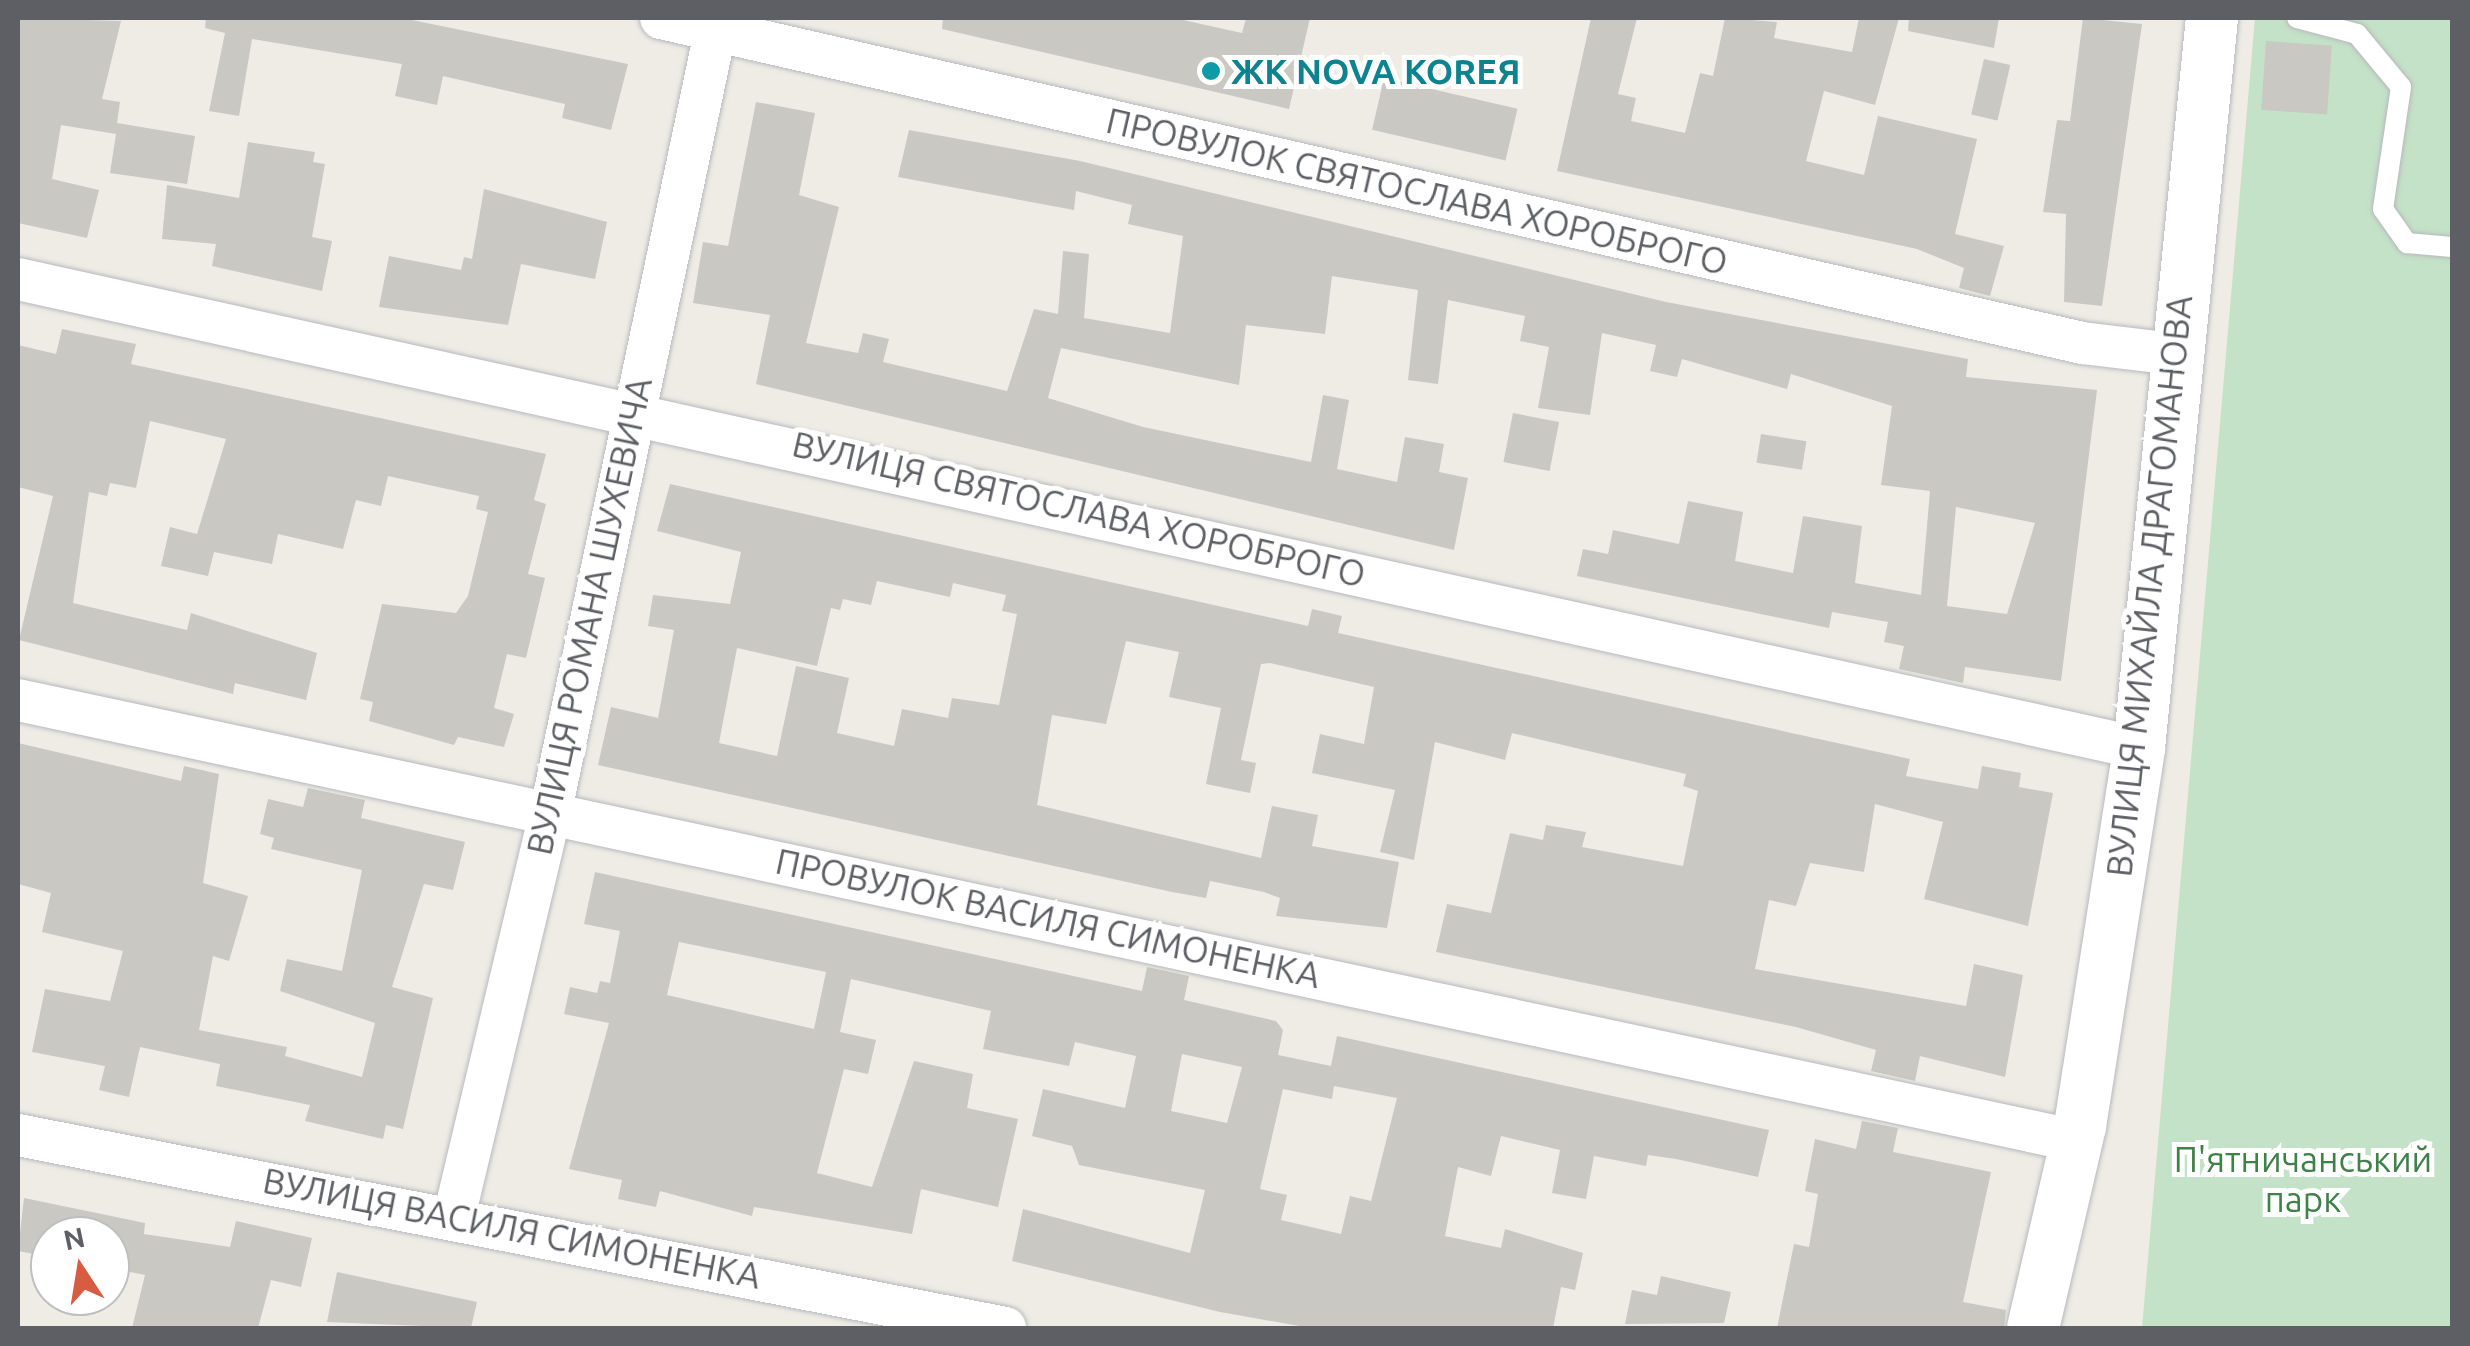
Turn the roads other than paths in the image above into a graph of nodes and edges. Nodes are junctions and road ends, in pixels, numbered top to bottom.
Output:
1 (661, 18) edge
2 (2212, 18) edge
3 (2297, 18) edge
4 (716, 24) edge
5 (2452, 246) edge
6 (18, 279) edge
7 (2174, 354) junction
8 (632, 408) junction
9 (18, 700) edge
10 (2139, 748) junction
11 (551, 810) junction
12 (18, 1134) edge
13 (2078, 1141) junction
14 (455, 1214) junction
15 (1005, 1328) edge
16 (2033, 1328) edge

1 - 4 street, ПРОВУЛОК СВЯТОСЛАВА ХОРОБРОГО
2 - 7 street, ВУЛИЦЯ МИХАЙЛА ДРАГОМАНОВА
3 - 5 lane
4 - 7 street, ПРОВУЛОК СВЯТОСЛАВА ХОРОБРОГО
4 - 8 street, ВУЛИЦЯ РОМАНА ШУХЕВИЧА
6 - 8 street, ВУЛИЦЯ СВЯТОСЛАВА ХОРОБРОГО
7 - 10 street, ВУЛИЦЯ МИХАЙЛА ДРАГОМАНОВА
8 - 10 street, ВУЛИЦЯ СВЯТОСЛАВА ХОРОБРОГО
8 - 11 street, ВУЛИЦЯ РОМАНА ШУХЕВИЧА
9 - 11 street, ПРОВУЛОК ВАСИЛЯ СИМОНЕНКА
10 - 13 street, ВУЛИЦЯ МИХАЙЛА ДРАГОМАНОВА
11 - 13 street, ПРОВУЛОК ВАСИЛЯ СИМОНЕНКА
11 - 14 street, ВУЛИЦЯ РОМАНА ШУХЕВИЧА
12 - 14 street, ВУЛИЦЯ ВАСИЛЯ СИМОНЕНКА
13 - 16 street, ВУЛИЦЯ МИХАЙЛА ДРАГОМАНОВА
14 - 15 street, ВУЛИЦЯ ВАСИЛЯ СИМОНЕНКА

